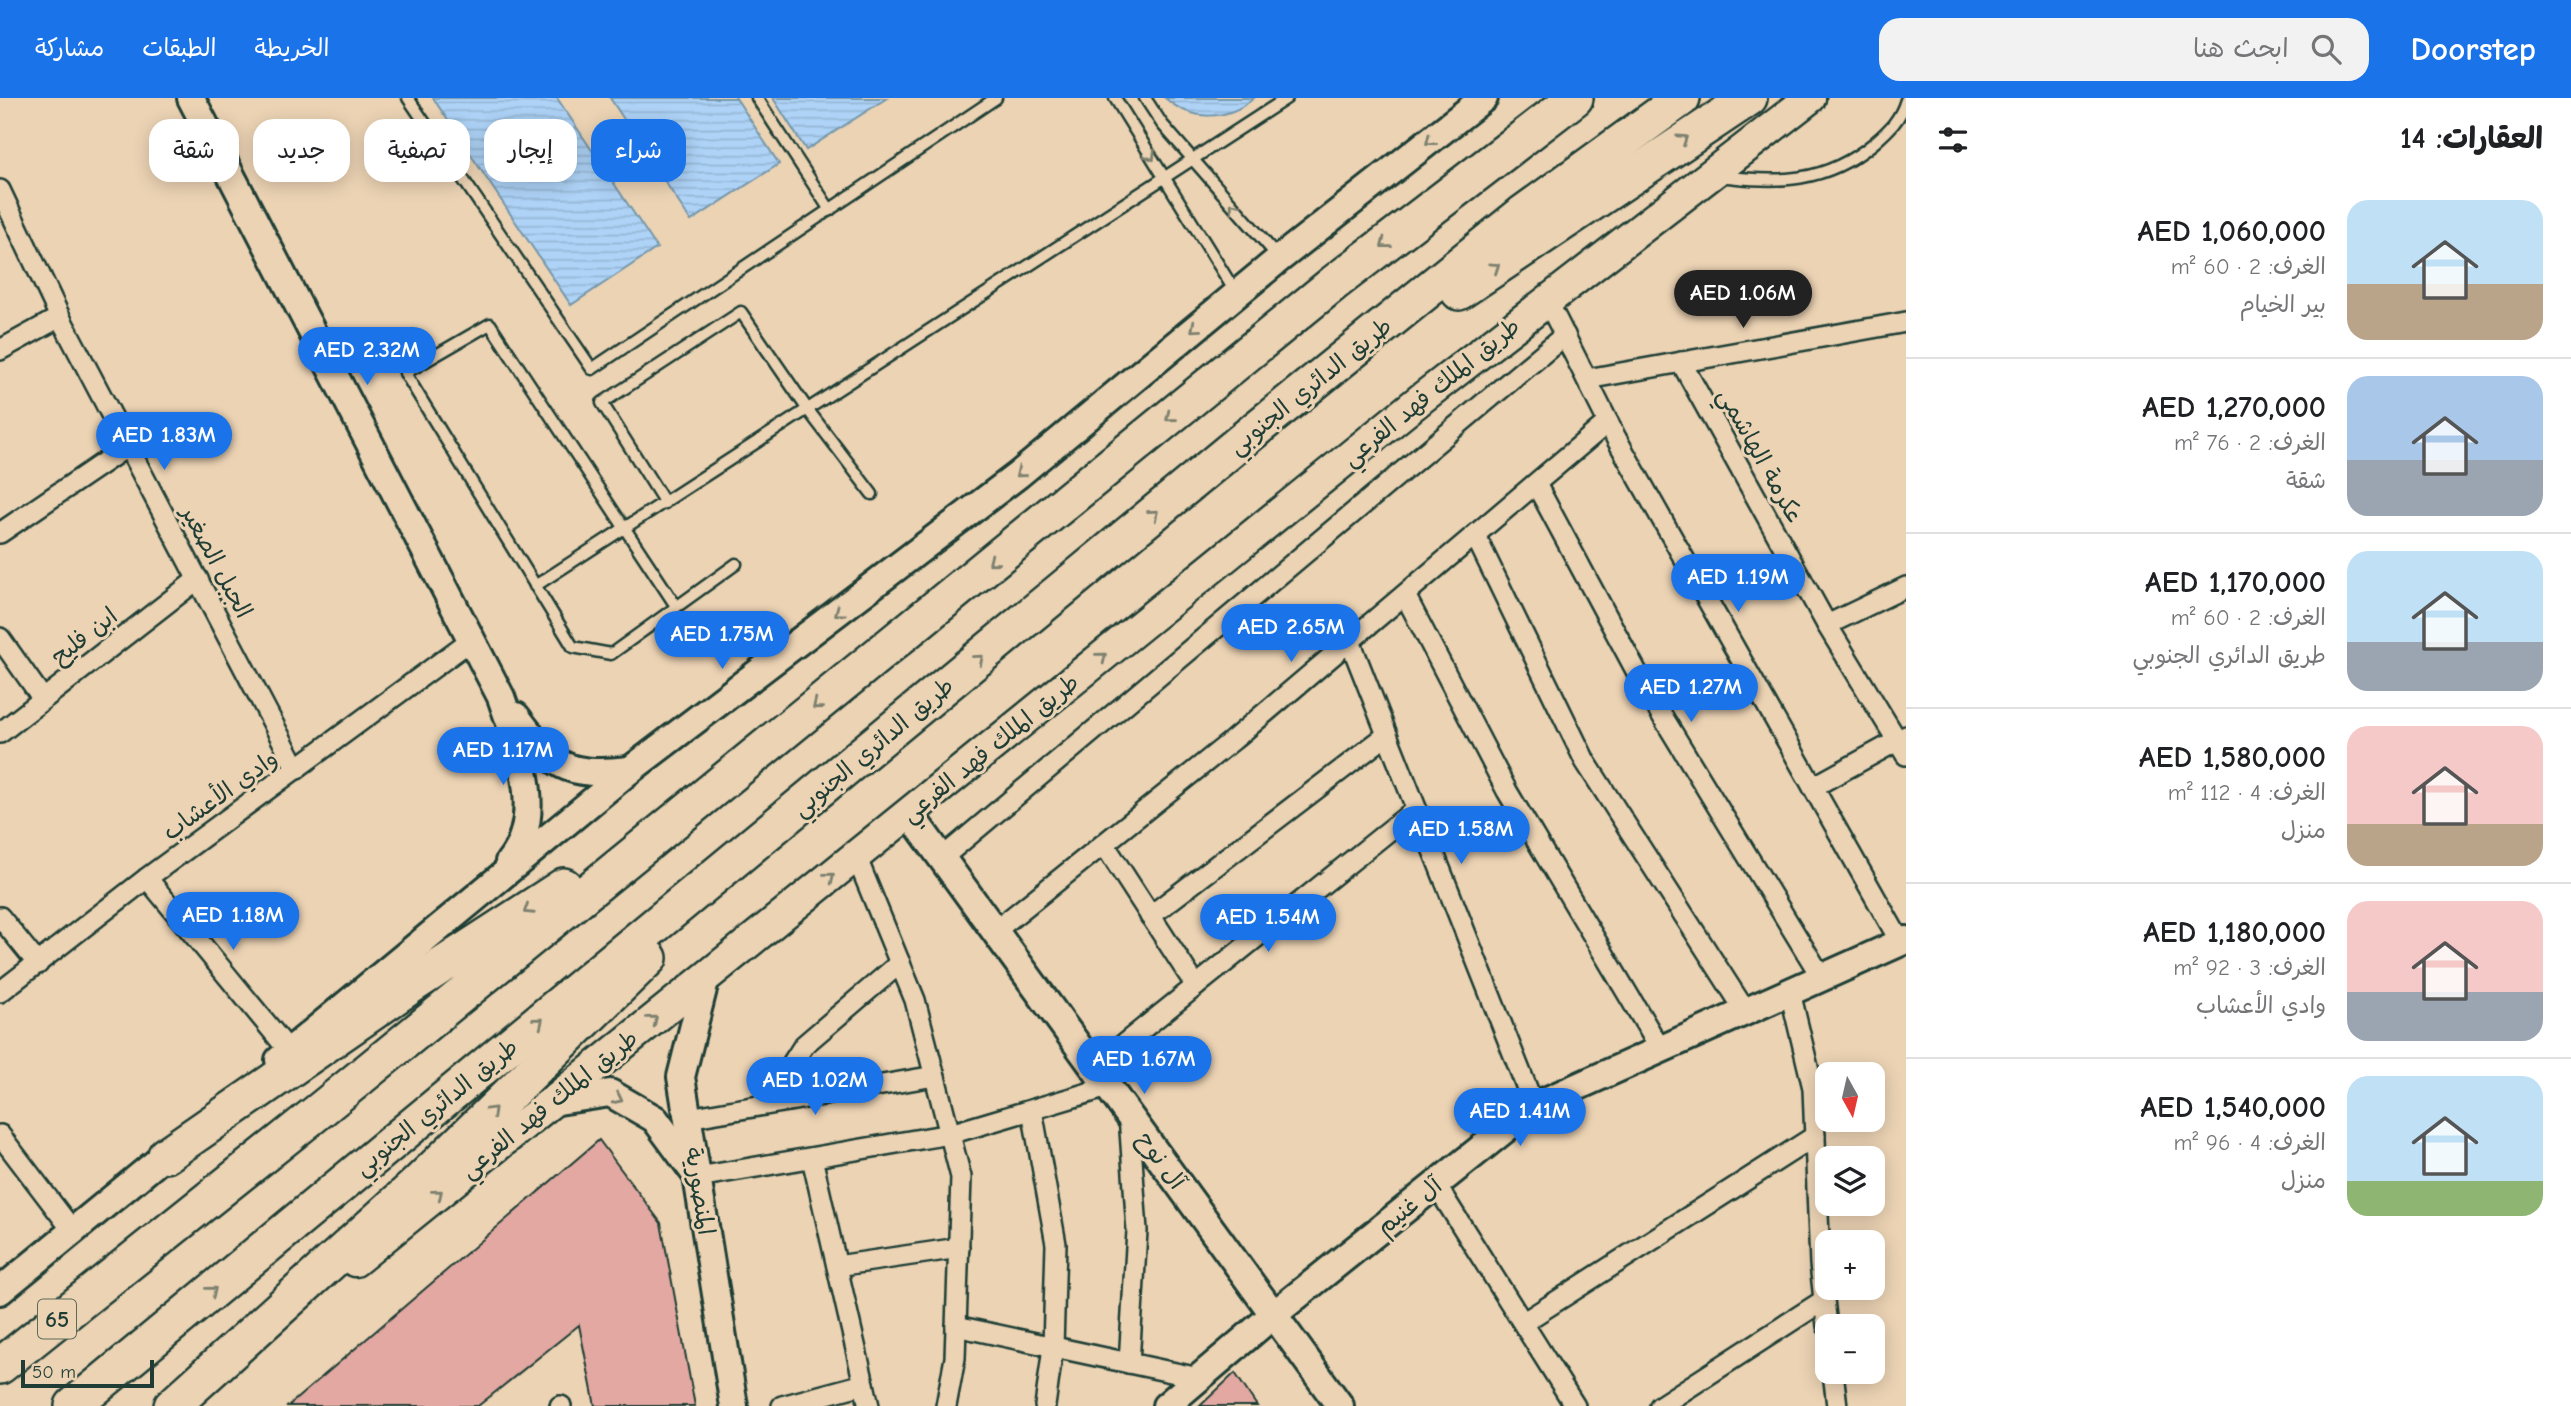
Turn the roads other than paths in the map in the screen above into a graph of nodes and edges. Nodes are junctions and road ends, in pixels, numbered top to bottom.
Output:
1 (191, 98) edge
2 (408, 98) edge
3 (758, 98) edge
4 (996, 98) edge
5 (1115, 98) edge
6 (1145, 98) edge
7 (1287, 98) edge
8 (1484, 98) edge
9 (1556, 98) edge
10 (1575, 98) edge
11 (1682, 98) edge
12 (1749, 98) edge
13 (1810, 98) edge
14 (1906, 100) edge
15 (1194, 159) junction
16 (1710, 175) junction
17 (1165, 178) junction
18 (0, 190) edge
19 (830, 210) junction
20 (1426, 212) junction
21 (1279, 259) junction
22 (1236, 293) junction
23 (1547, 300) junction
24 (60, 317) junction
25 (1906, 322) edge
26 (1565, 335) junction
27 (0, 350) edge
28 (1681, 362) junction
29 (1587, 379) junction
30 (808, 410) junction
31 (1608, 422) junction
32 (1256, 429) junction
33 (128, 446) junction
34 (1536, 484) junction
35 (872, 494) dead end
36 (666, 503) junction
37 (626, 529) junction
38 (0, 533) edge
39 (1475, 535) junction
40 (736, 564) dead end
41 (198, 579) junction
42 (535, 586) junction
43 (1906, 587) edge
44 (1405, 594) junction
45 (676, 606) junction
46 (1827, 625) junction
47 (0, 638) edge
48 (471, 640) junction
49 (1350, 641) junction
50 (501, 697) junction
51 (43, 699) junction
52 (785, 731) junction
53 (0, 733) edge
54 (1387, 734) junction
55 (1903, 744) edge
56 (297, 769) junction
57 (630, 770) junction
58 (1813, 787) junction
59 (1416, 808) junction
60 (909, 813) junction
61 (785, 820) junction
62 (1104, 844) junction
63 (856, 856) junction
64 (942, 858) junction
65 (147, 878) junction
66 (494, 879) junction
67 (1150, 916) junction
68 (0, 917) edge
69 (995, 932) junction
70 (1904, 942) edge
71 (900, 962) junction
72 (37, 964) junction
73 (706, 977) junction
74 (1822, 978) junction
75 (1196, 986) junction
76 (0, 992) edge
77 (1790, 992) junction
78 (1746, 1012) junction
79 (1661, 1050) junction
80 (289, 1051) junction
81 (935, 1076) junction
82 (1101, 1077) junction
83 (786, 1101) junction
84 (552, 1102) junction
85 (1534, 1106) junction
86 (1032, 1110) junction
87 (1129, 1116) junction
88 (688, 1118) junction
89 (950, 1134) junction
90 (0, 1135) edge
91 (1815, 1136) junction
92 (166, 1155) junction
93 (812, 1158) junction
94 (698, 1177) junction
95 (1436, 1185) junction
96 (1820, 1230) edge
97 (73, 1231) junction
98 (959, 1248) junction
99 (837, 1266) junction
100 (0, 1291) edge
101 (1824, 1300) joint
102 (1826, 1314) edge
103 (1273, 1315) junction
104 (1524, 1322) junction
105 (956, 1326) junction
106 (1053, 1347) junction
107 (1129, 1363) junction
108 (0, 1366) edge
109 (1199, 1378) junction
110 (864, 1384) junction
111 (1834, 1384) edge
112 (73, 1406) edge
113 (174, 1406) edge
114 (734, 1406) edge
115 (782, 1406) edge
116 (869, 1406) edge
117 (946, 1406) edge
118 (1045, 1406) edge
119 (1166, 1406) edge
120 (1340, 1406) edge
121 (1574, 1406) edge
122 (1660, 1406) edge
123 (1837, 1406) edge

1 - 48 main road
2 - 19 lane
3 - 19 lane
4 - 19 lane
5 -> 17 lane
6 - 15 lane
7 - 15 lane
8 -> 21 main road
9 - 20 highway
10 - 20 highway
11 - 32 highway, طريق الدائري الجنوبي
32 -> 12 highway
13 - 16 main road, طريق الملك فهد الفرعي
14 - 16 lane
15 - 17 lane
21 -> 15 lane
16 - 23 main road, طريق الملك فهد الفرعي
17 - 22 lane
17 - 30 lane
18 - 24 street, الجبل الصغير
20 -> 52 highway
21 - 22 main road
22 -> 57 main road
23 - 26 street
60 -> 23 main road, طريق الملك فهد الفرعي
24 - 27 street
24 - 33 street, الجبل الصغير
25 - 28 street
26 - 29 street
26 - 64 street
28 - 29 street
28 - 46 street, عكرمة الهاشمي
29 - 31 street
30 - 35 lane
30 - 36 lane
30 - 36 lane
31 - 34 street
31 - 58 street
61 -> 32 highway, طريق الدائري الجنوبي
33 - 38 street
33 - 41 street, الجبل الصغير
34 - 39 street
34 - 74 street
36 - 37 lane
37 - 42 lane
37 - 42 lane
37 - 45 lane
39 - 44 street
39 - 78 street
40 - 45 lane
41 - 51 street, ابن فليح
41 - 56 street, الجبل الصغير
42 - 45 lane
43 - 46 street
44 - 49 street
44 - 79 street
46 - 55 street, عكرمة الهاشمي
47 - 51 street
48 - 50 main road
48 - 56 street, وادي الأعشاب
49 - 54 street
49 - 62 street
50 - 57 main road
50 - 66 main road
51 - 53 street, ابن فليح
52 -> 92 highway
52 - 108 highway, 65
54 - 59 street
54 - 67 street
55 - 58 street
56 - 65 street, وادي الأعشاب
57 - 66 main road
58 - 70 street
59 - 75 street
59 - 85 street
60 - 63 main road, طريق الملك فهد الفرعي
60 - 64 main road, آل نوح
112 -> 61 highway, طريق الدائري الجنوبي
113 -> 61 highway
62 - 67 street
62 - 69 street
63 - 71 street
73 -> 63 main road, طريق الملك فهد الفرعي
64 - 69 main road, آل نوح
65 - 72 street, وادي الأعشاب
65 - 80 street
66 - 80 main road
67 - 75 street
68 - 72 street
69 - 82 main road, آل نوح
70 - 74 main road, آل غنيم
71 - 81 street
71 - 83 street
72 - 76 street, وادي الأعشاب
84 -> 73 main road, طريق الملك فهد الفرعي
73 - 88 main road, المنصورية
74 - 77 main road, آل غنيم
75 - 82 street
77 - 78 main road, آل غنيم
77 - 91 street
78 - 79 main road, آل غنيم
79 - 85 main road, آل غنيم
80 - 92 main road
81 - 83 street
81 - 89 street
82 - 86 street
82 - 87 main road, آل نوح
83 - 88 street
84 -> 94 main road
113 -> 84 main road, طريق الملك فهد الفرعي
85 - 95 main road, آل غنيم
86 - 89 street
86 - 106 street
87 - 103 main road, آل نوح
87 - 107 street
88 - 94 main road, المنصورية
89 - 93 street
89 - 98 street
90 - 97 street
91 - 96 street
91 - 104 street
92 - 97 main road
93 - 94 street
93 - 99 street
94 - 114 main road, المنصورية
95 - 103 main road, آل غنيم
95 - 104 street
97 - 100 main road
98 - 99 street
98 - 105 street
99 - 110 street
101 - 102 street
101 - 122 street
103 - 109 main road, آل غنيم
103 - 120 main road, آل نوح
104 - 121 street
105 - 106 street
105 - 117 street
106 - 107 street
106 - 118 street
107 - 109 street
109 - 119 main road, آل غنيم
110 - 115 street
110 - 116 street
111 - 123 street

